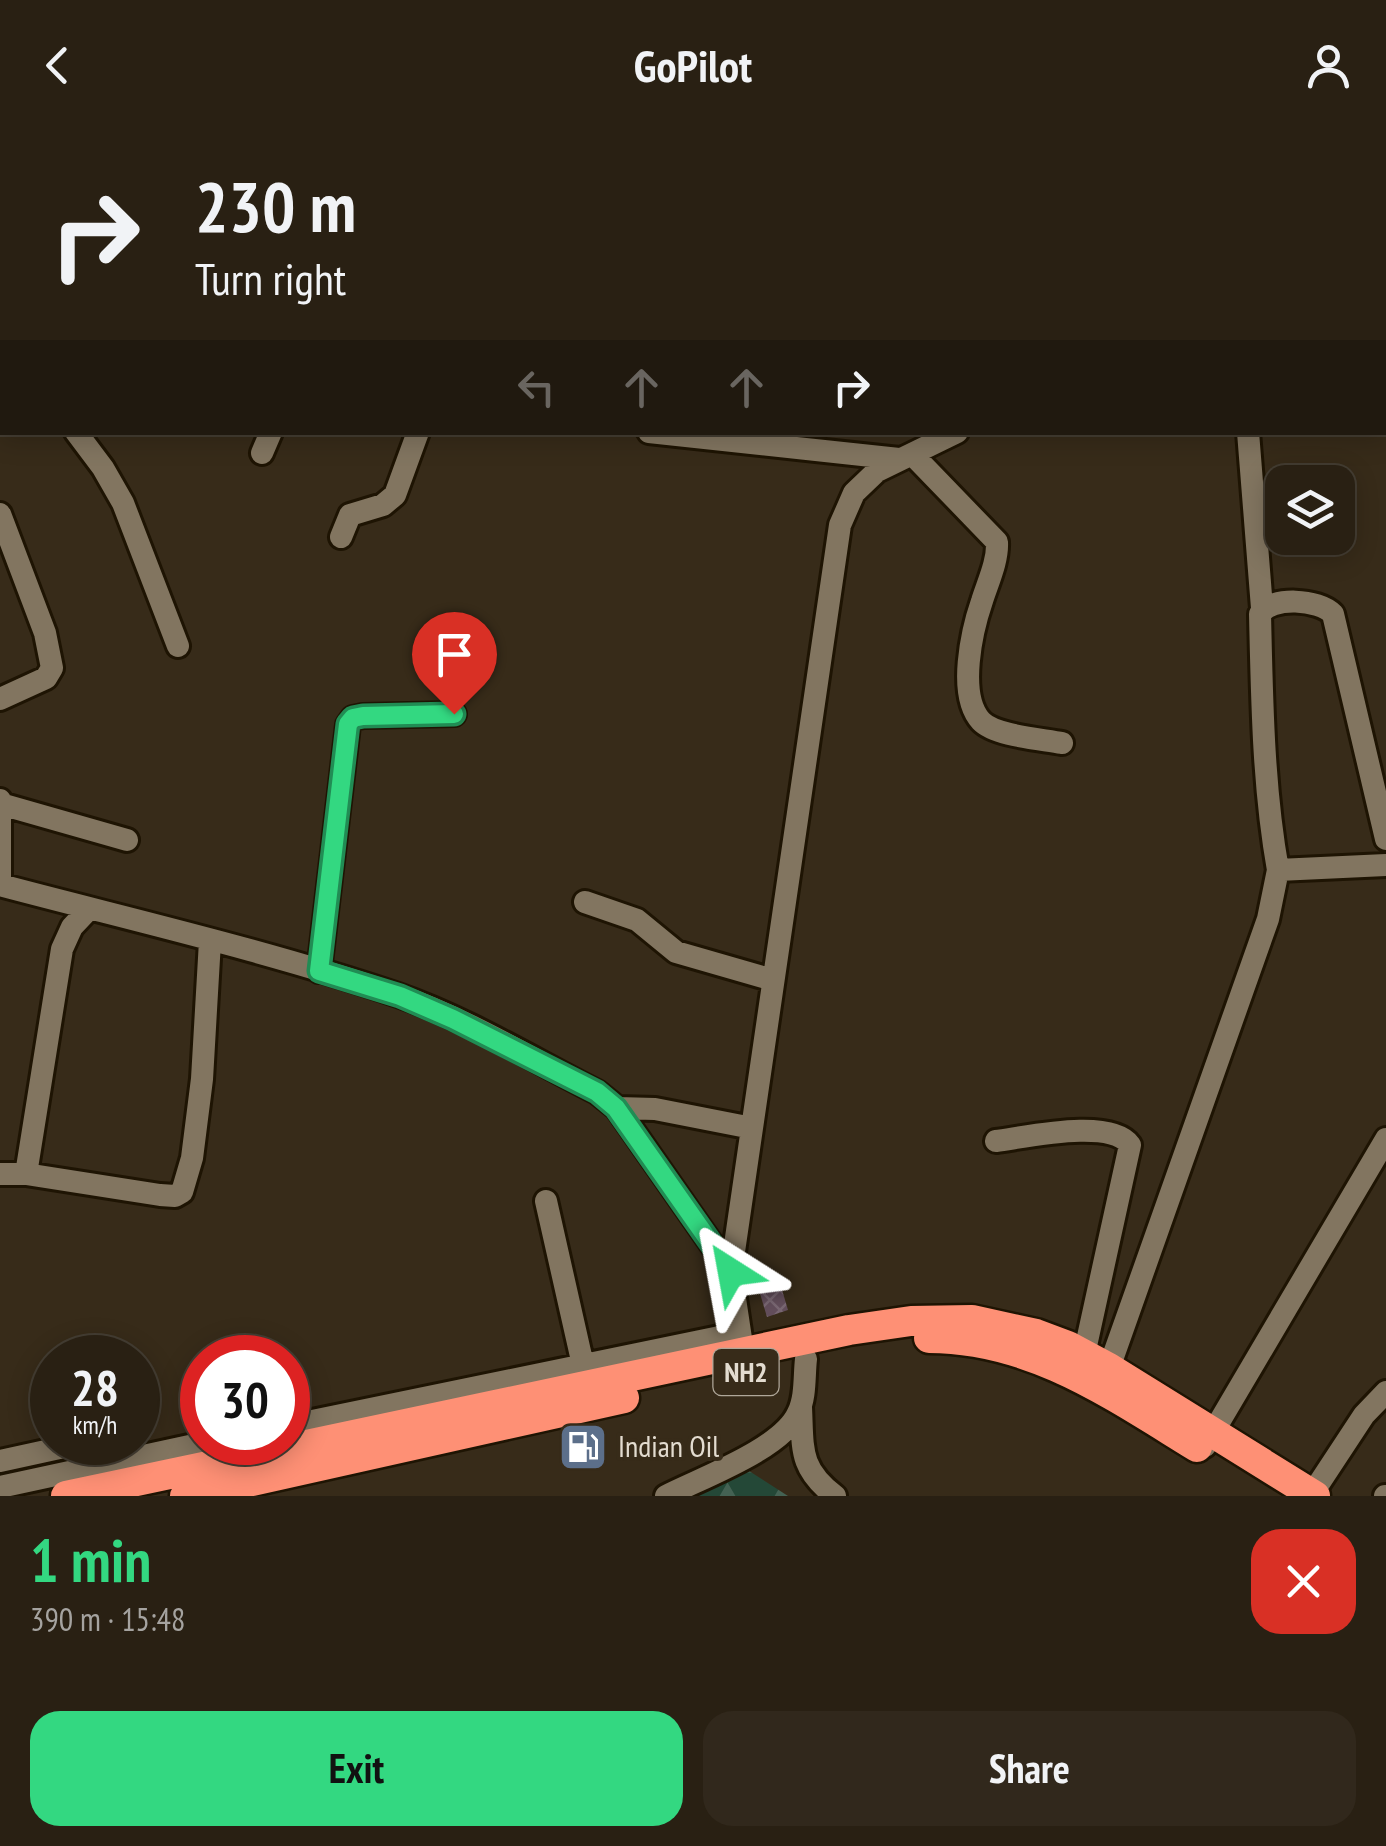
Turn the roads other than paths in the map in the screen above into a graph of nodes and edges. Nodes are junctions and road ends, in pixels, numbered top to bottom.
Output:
1 (78, 435) edge
2 (417, 435) edge
3 (685, 435) edge
4 (951, 435) edge
5 (1248, 435) edge
6 (906, 457) junction
7 (0, 514) edge
8 (341, 538) dead end
9 (1262, 608) junction
10 (178, 646) dead end
11 (0, 699) edge
12 (454, 714) dead end
13 (1062, 743) dead end
14 (0, 802) edge
15 (1386, 839) edge
16 (128, 840) dead end
17 (1386, 865) edge
18 (1278, 870) junction
19 (585, 902) dead end
20 (89, 908) junction
21 (210, 941) junction
22 (319, 971) junction
23 (774, 980) junction
24 (616, 1108) junction
25 (752, 1128) junction
26 (1386, 1139) edge
27 (996, 1141) dead end
28 (0, 1174) edge
29 (26, 1174) junction
30 (546, 1200) dead end
31 (731, 1272) junction
32 (742, 1353) junction
33 (806, 1358) junction
34 (1096, 1361) junction
35 (583, 1364) junction
36 (1386, 1392) edge
37 (801, 1405) junction
38 (310, 1421) edge
39 (1208, 1441) junction
40 (180, 1448) edge
41 (30, 1454) edge
42 (0, 1461) edge
43 (0, 1486) edge
44 (1314, 1495) edge
45 (66, 1496) edge
46 (185, 1496) edge
47 (666, 1496) edge
48 (835, 1496) edge
49 (1276, 1496) edge

1 - 10 street
2 - 8 street
3 - 6 street
4 - 6 street
5 - 9 street
6 - 13 street
6 - 23 street
7 - 11 street
9 - 15 street
9 - 18 street
12 - 22 street
14 - 16 street
14 - 20 street
17 - 18 street
18 - 34 street
19 - 23 street
20 - 21 street
20 - 29 street
21 - 22 street
21 - 29 street
22 - 24 street
23 - 25 street
24 - 25 street
24 - 31 street
25 - 31 street
26 - 39 street
27 - 34 street
28 - 29 street
30 - 35 street
31 - 32 street
32 - 33 highway, NH2
32 - 34 highway, NH2
32 - 35 street
32 - 45 highway, NH2
32 - 46 highway, NH2
33 - 37 street
33 - 39 highway, NH2
34 - 39 highway, NH2
35 - 38 street
36 - 44 street
37 - 47 street
37 - 48 street
39 - 44 highway, NH2
39 - 49 highway, NH2
40 - 43 street
41 - 42 street

